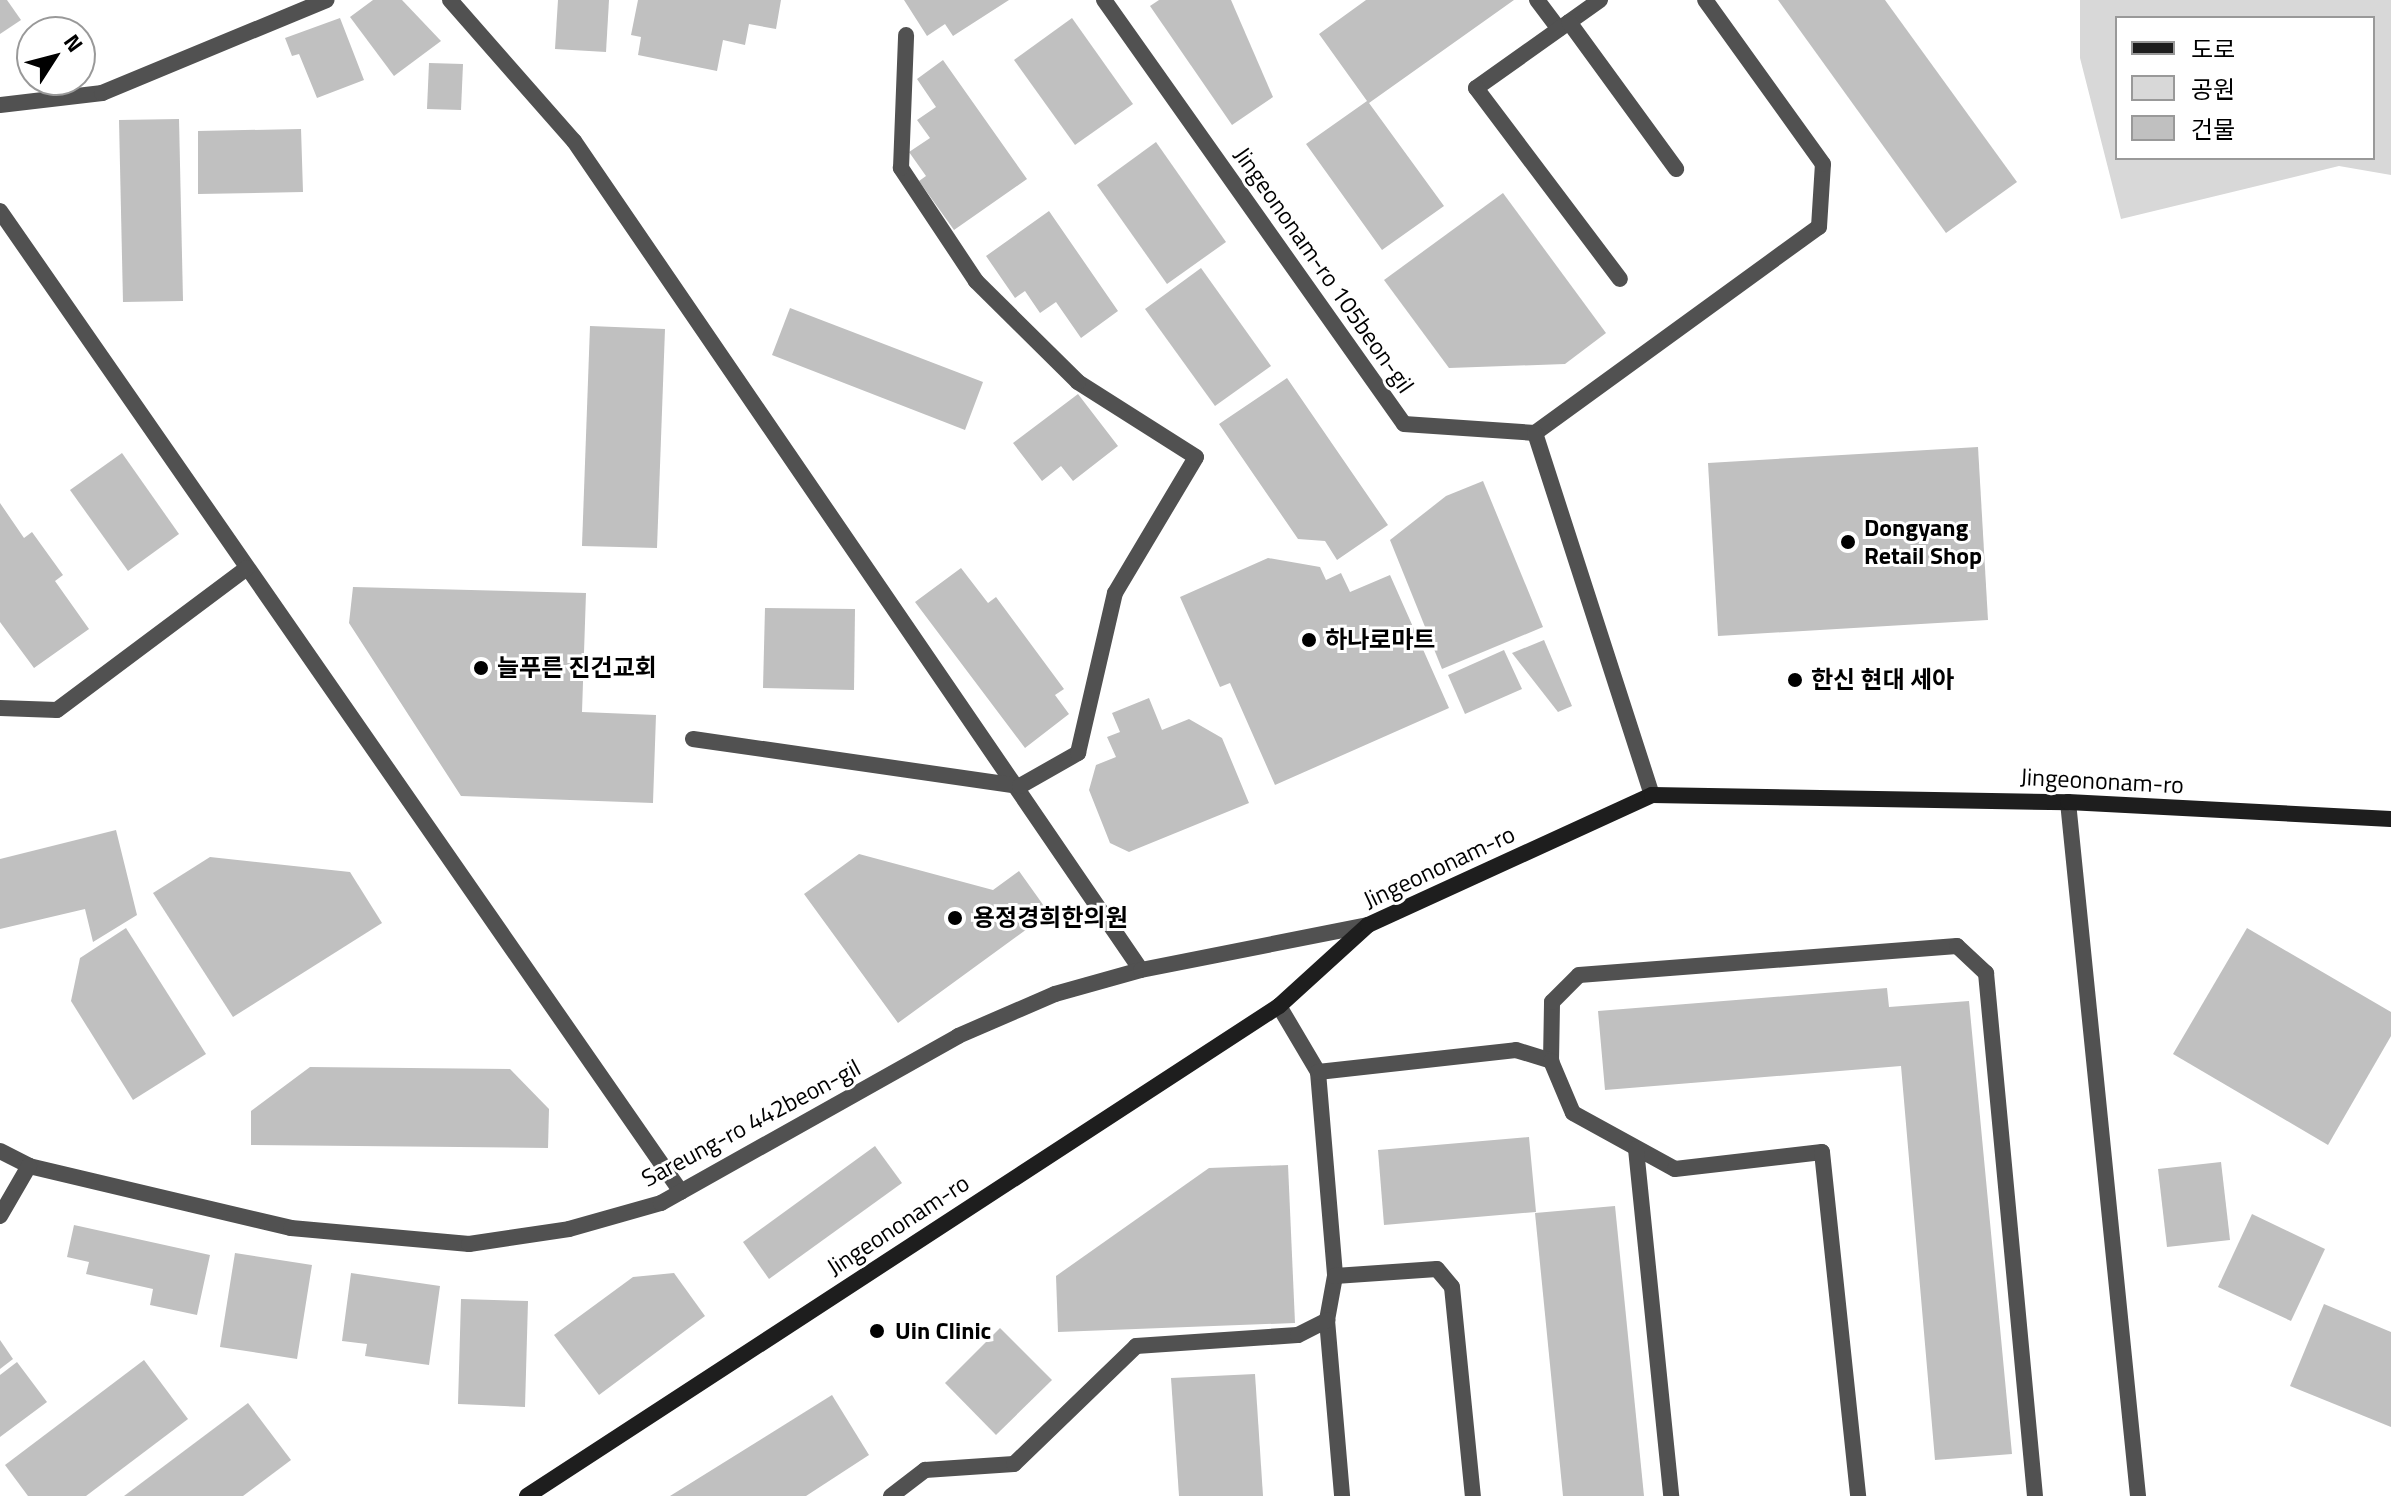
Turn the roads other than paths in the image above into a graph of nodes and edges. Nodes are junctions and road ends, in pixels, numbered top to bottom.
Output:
1 (326, 0) edge
2 (450, 0) edge
3 (1104, 0) edge
4 (1537, 0) edge
5 (1600, 0) edge
6 (1705, 0) edge
7 (1564, 25) junction
8 (906, 35) dead end
9 (0, 105) edge
10 (1676, 169) dead end
11 (0, 211) edge
12 (1620, 279) dead end
13 (1535, 433) junction
14 (247, 568) junction
15 (0, 708) edge
16 (693, 739) dead end
17 (1020, 786) junction
18 (1652, 795) junction
19 (2068, 802) junction
20 (2391, 819) edge
21 (1368, 925) junction
22 (1141, 970) junction
23 (1279, 1006) junction
24 (1551, 1061) junction
25 (1318, 1072) junction
26 (1636, 1149) junction
27 (0, 1151) edge
28 (29, 1166) junction
29 (681, 1192) junction
30 (0, 1216) edge
31 (1335, 1276) junction
32 (1327, 1320) junction
33 (527, 1496) edge
34 (891, 1496) edge
35 (1342, 1496) edge
36 (1473, 1496) edge
37 (1671, 1496) edge
38 (1858, 1496) edge
39 (2035, 1496) edge
40 (2138, 1496) edge

1 - 9 street
2 - 17 street
3 - 13 street, Jingeononam-ro 105beon-gil
4 - 7 street
5 - 7 street
6 - 13 street
7 - 10 street
7 - 12 street
8 - 17 street
11 - 14 street
13 - 18 street
14 - 15 street
14 - 29 street
16 - 17 street
17 - 22 street
18 - 19 street, Jingeononam-ro
18 - 21 street, Jingeononam-ro
19 - 20 street, Jingeononam-ro
19 - 40 street
21 - 22 street, Sareung-ro 442beon-gil
21 - 23 street, Jingeononam-ro
22 - 29 street, Sareung-ro 442beon-gil
23 - 25 street
23 - 33 street, Jingeononam-ro
24 - 25 street
24 - 26 street
24 - 39 street
25 - 31 street
26 - 37 street
26 - 38 street
27 - 28 street, Sareung-ro 442beon-gil
28 - 29 street, Sareung-ro 442beon-gil
28 - 30 street
31 - 32 street
31 - 36 street
32 - 34 street
32 - 35 street

